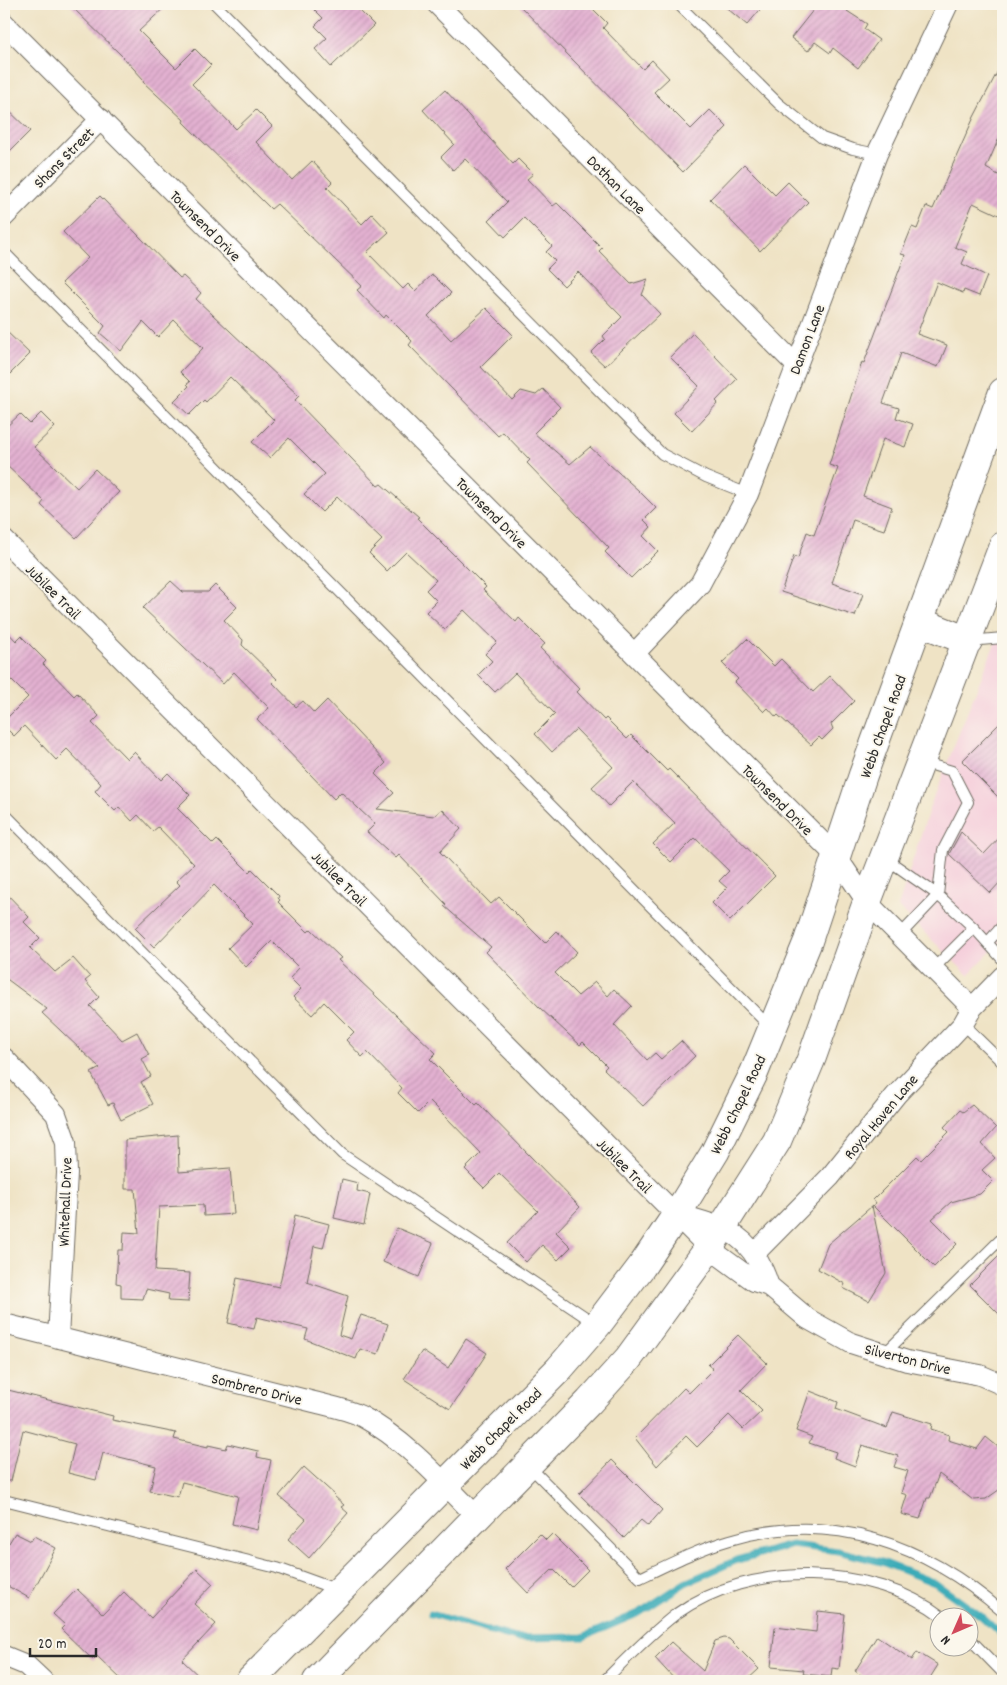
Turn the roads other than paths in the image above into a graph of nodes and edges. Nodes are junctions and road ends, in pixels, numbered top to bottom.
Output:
1 (215, 4) edge
2 (437, 4) edge
3 (678, 4) edge
4 (948, 4) edge
5 (4, 23) edge
6 (101, 119) junction
7 (877, 154) junction
8 (4, 217) edge
9 (4, 252) edge
10 (796, 365) junction
11 (1003, 392) edge
12 (748, 494) junction
13 (4, 540) edge
14 (1003, 546) edge
15 (920, 622) junction
16 (1003, 638) edge
17 (968, 641) junction
18 (634, 654) junction
19 (921, 762) junction
20 (4, 812) edge
21 (836, 856) junction
22 (884, 858) junction
23 (938, 895) junction
24 (868, 902) junction
25 (1003, 925) edge
26 (974, 928) junction
27 (900, 935) junction
28 (988, 942) junction
29 (1003, 960) edge
30 (934, 969) junction
31 (1003, 976) edge
32 (968, 1016) junction
33 (772, 1029) junction
34 (4, 1058) edge
35 (1003, 1063) edge
36 (677, 1214) junction
37 (716, 1237) junction
38 (1003, 1237) edge
39 (754, 1254) junction
40 (769, 1286) junction
41 (4, 1324) edge
42 (598, 1324) junction
43 (58, 1338) junction
44 (884, 1354) junction
45 (1003, 1385) edge
46 (528, 1465) junction
47 (445, 1484) junction
48 (4, 1500) edge
49 (476, 1516) junction
50 (338, 1590) junction
51 (932, 1608) edge
52 (1003, 1612) edge
53 (980, 1649) edge
54 (4, 1656) edge
55 (1003, 1673) edge
56 (43, 1681) edge
57 (250, 1681) edge
58 (317, 1681) edge
59 (604, 1681) edge

1 - 12 lane
2 - 10 street, Dothan Lane
3 - 7 lane
4 - 7 street, Damon Lane
5 - 6 street, Townsend Drive
6 - 8 street, Shans Street
6 - 18 street, Townsend Drive
7 - 10 street, Damon Lane
9 - 33 lane
10 - 12 street, Damon Lane
11 - 15 main road, Webb Chapel Road
12 - 18 street, Damon Lane
13 - 36 street, Jubilee Trail
14 - 17 main road
15 - 17 main road
15 - 21 main road, Webb Chapel Road
16 - 17 lane
17 - 19 main road
18 - 21 street, Townsend Drive
19 - 22 main road
19 - 23 lane
20 - 42 lane
21 - 24 street, Townsend Drive
21 - 33 main road, Webb Chapel Road
22 - 23 lane
22 - 24 main road
23 - 26 lane
23 - 27 lane
24 - 27 street, Townsend Drive
24 - 37 main road
25 - 28 lane
26 - 28 lane
26 - 30 lane
27 - 30 street, Townsend Drive
28 - 29 lane
30 - 32 street, Townsend Drive
31 - 32 street, Royal Haven Lane
32 - 35 lane
32 - 39 street, Royal Haven Lane
33 - 36 main road, Webb Chapel Road
34 - 43 street, Whitehall Drive
36 - 37 street, Silverton Drive
36 - 42 main road, Webb Chapel Road
37 - 39 street, Silverton Drive
37 - 40 street, Silverton Drive
37 - 46 main road
38 - 44 lane
39 - 40 street, Silverton Drive
40 - 44 street, Silverton Drive
41 - 43 street, Sombrero Drive
42 - 47 main road, Webb Chapel Road
43 - 47 street, Sombrero Drive
44 - 45 street, Silverton Drive
46 - 49 main road
46 - 52 lane
47 - 49 street, Sombrero Drive
47 - 50 main road, Webb Chapel Road
48 - 50 lane
49 - 58 main road
50 - 57 main road, Webb Chapel Road
51 - 59 lane
53 - 55 lane
54 - 56 street

